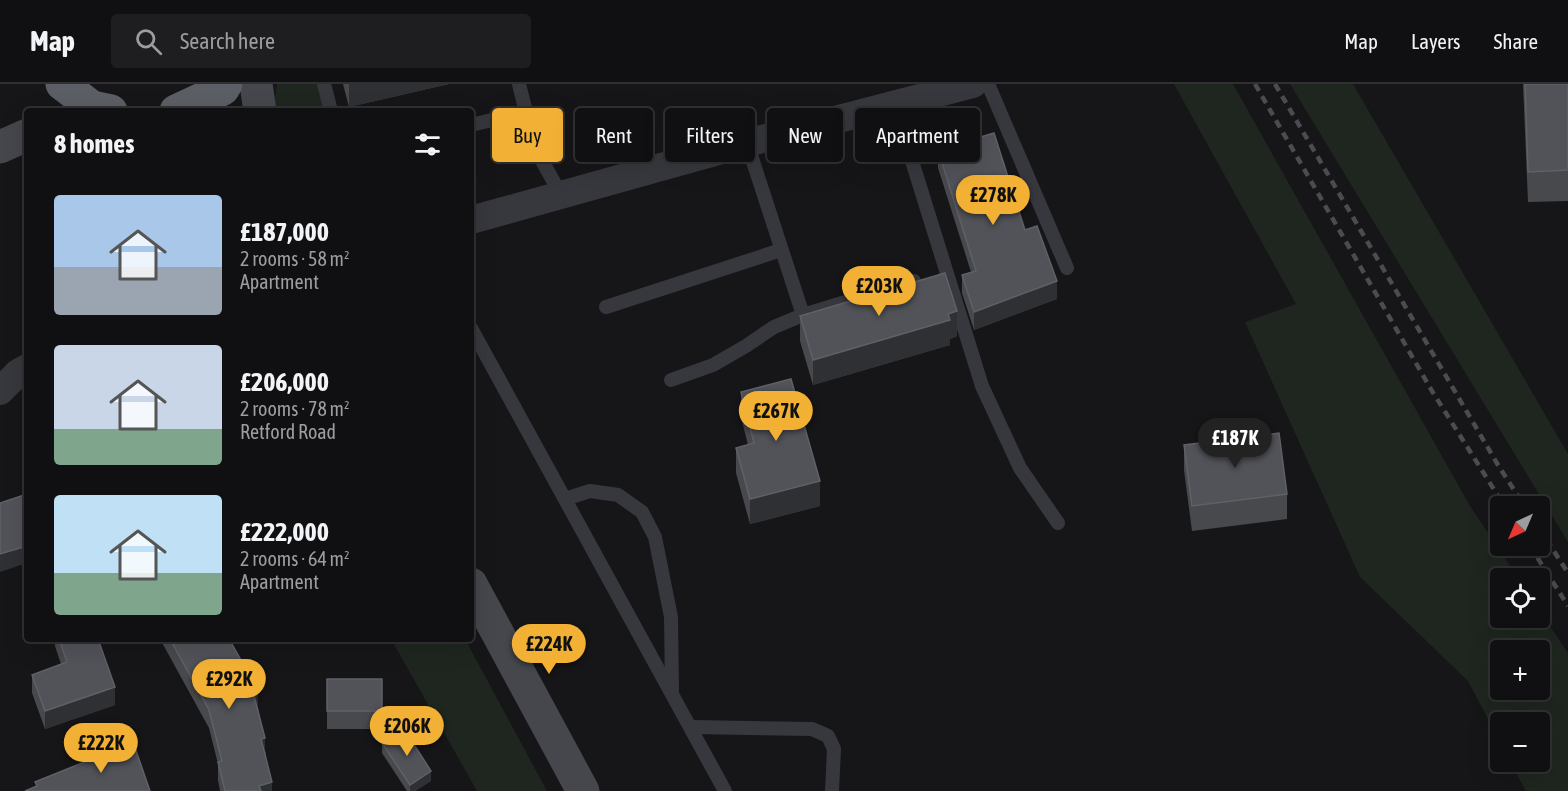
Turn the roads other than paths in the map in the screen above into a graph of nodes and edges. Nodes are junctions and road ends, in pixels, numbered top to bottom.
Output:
1 (62, 84) edge
2 (226, 84) edge
3 (256, 84) edge
4 (324, 84) edge
5 (519, 84) edge
6 (973, 84) edge
7 (988, 84) edge
8 (894, 104) junction
9 (92, 108) edge
10 (182, 108) edge
11 (260, 108) edge
12 (331, 108) edge
13 (525, 108) edge
14 (492, 120) edge
15 (474, 124) edge
16 (24, 136) edge
17 (755, 141) edge
18 (0, 147) edge
19 (543, 162) edge
20 (679, 162) edge
21 (753, 162) edge
22 (561, 195) junction
23 (474, 219) edge
24 (781, 250) junction
25 (1066, 268) dead end
26 (914, 281) edge
27 (606, 306) dead end
28 (803, 315) junction
29 (474, 333) edge
30 (24, 370) edge
31 (670, 380) dead end
32 (0, 391) edge
33 (565, 499) junction
34 (1058, 523) dead end
35 (474, 590) edge
36 (672, 692) junction
37 (691, 727) junction
38 (583, 791) edge
39 (725, 791) edge
40 (832, 791) edge

1 - 9 highway
2 - 10 highway
3 - 11 main road
4 - 12 lane
5 - 13 lane
6 - 8 street
7 - 25 lane
8 - 17 street
8 - 34 lane
14 - 15 lane
16 - 18 main road
19 - 22 lane
20 - 22 street
21 - 24 lane
22 - 23 street
24 - 27 lane
24 - 28 lane
26 - 28 lane
28 - 31 lane
29 - 33 lane
30 - 32 street
33 - 36 lane
33 - 36 lane
35 - 38 main road
36 - 37 lane
37 - 39 lane
37 - 40 lane

